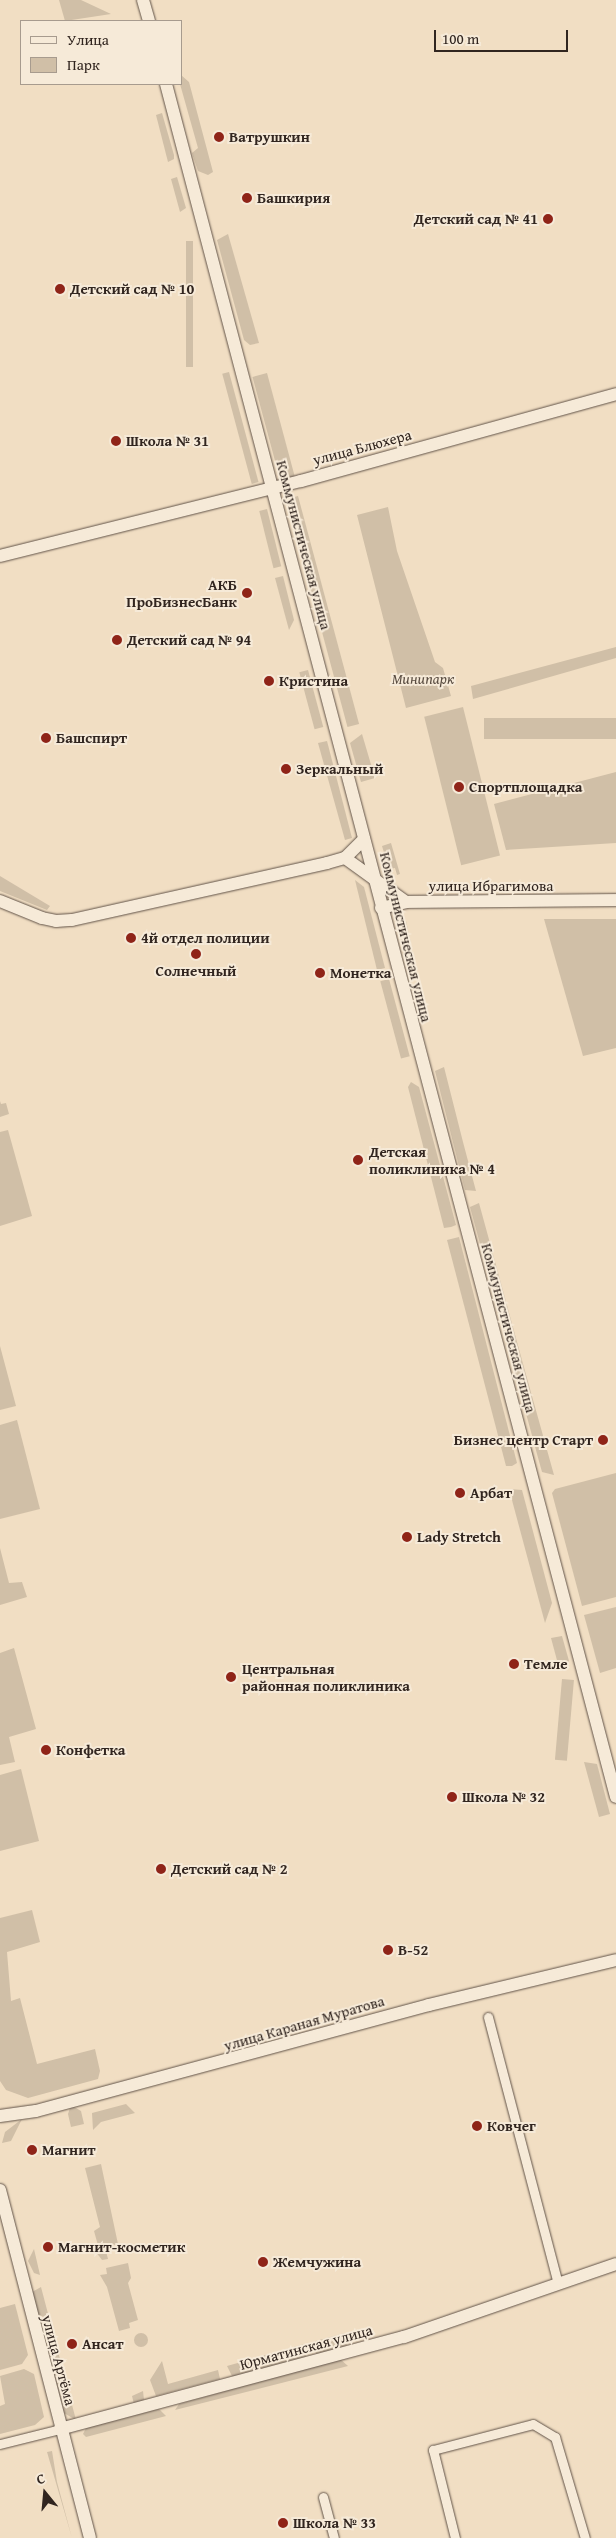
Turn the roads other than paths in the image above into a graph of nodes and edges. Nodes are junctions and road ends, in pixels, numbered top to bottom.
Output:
1 (143, 0) edge
2 (149, 20) edge
3 (166, 85) edge
4 (616, 394) edge
5 (271, 487) junction
6 (0, 556) edge
7 (364, 839) junction
8 (345, 858) junction
9 (374, 877) junction
10 (616, 900) edge
11 (0, 901) edge
12 (406, 902) junction
13 (381, 908) junction
14 (616, 1798) edge
15 (616, 1960) edge
16 (488, 2017) dead end
17 (0, 2116) edge
18 (0, 2190) edge
19 (616, 2264) edge
20 (558, 2283) junction
21 (60, 2429) junction
22 (0, 2444) edge
23 (323, 2497) dead end
24 (90, 2538) edge
25 (334, 2538) edge
26 (455, 2538) edge
27 (585, 2538) edge

1 - 2 main road
3 - 5 main road, Коммунистическая улица
4 - 5 main road, улица Блюхера
5 - 6 main road, улица Блюхера
5 - 7 main road, Коммунистическая улица
7 - 8 main road
7 - 9 main road, Коммунистическая улица
8 - 9 main road
8 - 11 main road
9 - 12 main road
9 - 13 main road, Коммунистическая улица
10 - 12 main road, улица Ибрагимова
12 - 13 main road, улица Ибрагимова
13 - 14 main road, Коммунистическая улица
15 - 17 main road, улица Караная Муратова
16 - 20 street
18 - 21 main road, улица Артёма
19 - 20 main road, Юрматинская улица
20 - 21 main road, Юрматинская улица
21 - 22 street, Юрматинская улица
21 - 24 main road, улица Артёма
23 - 25 street
26 - 27 street

